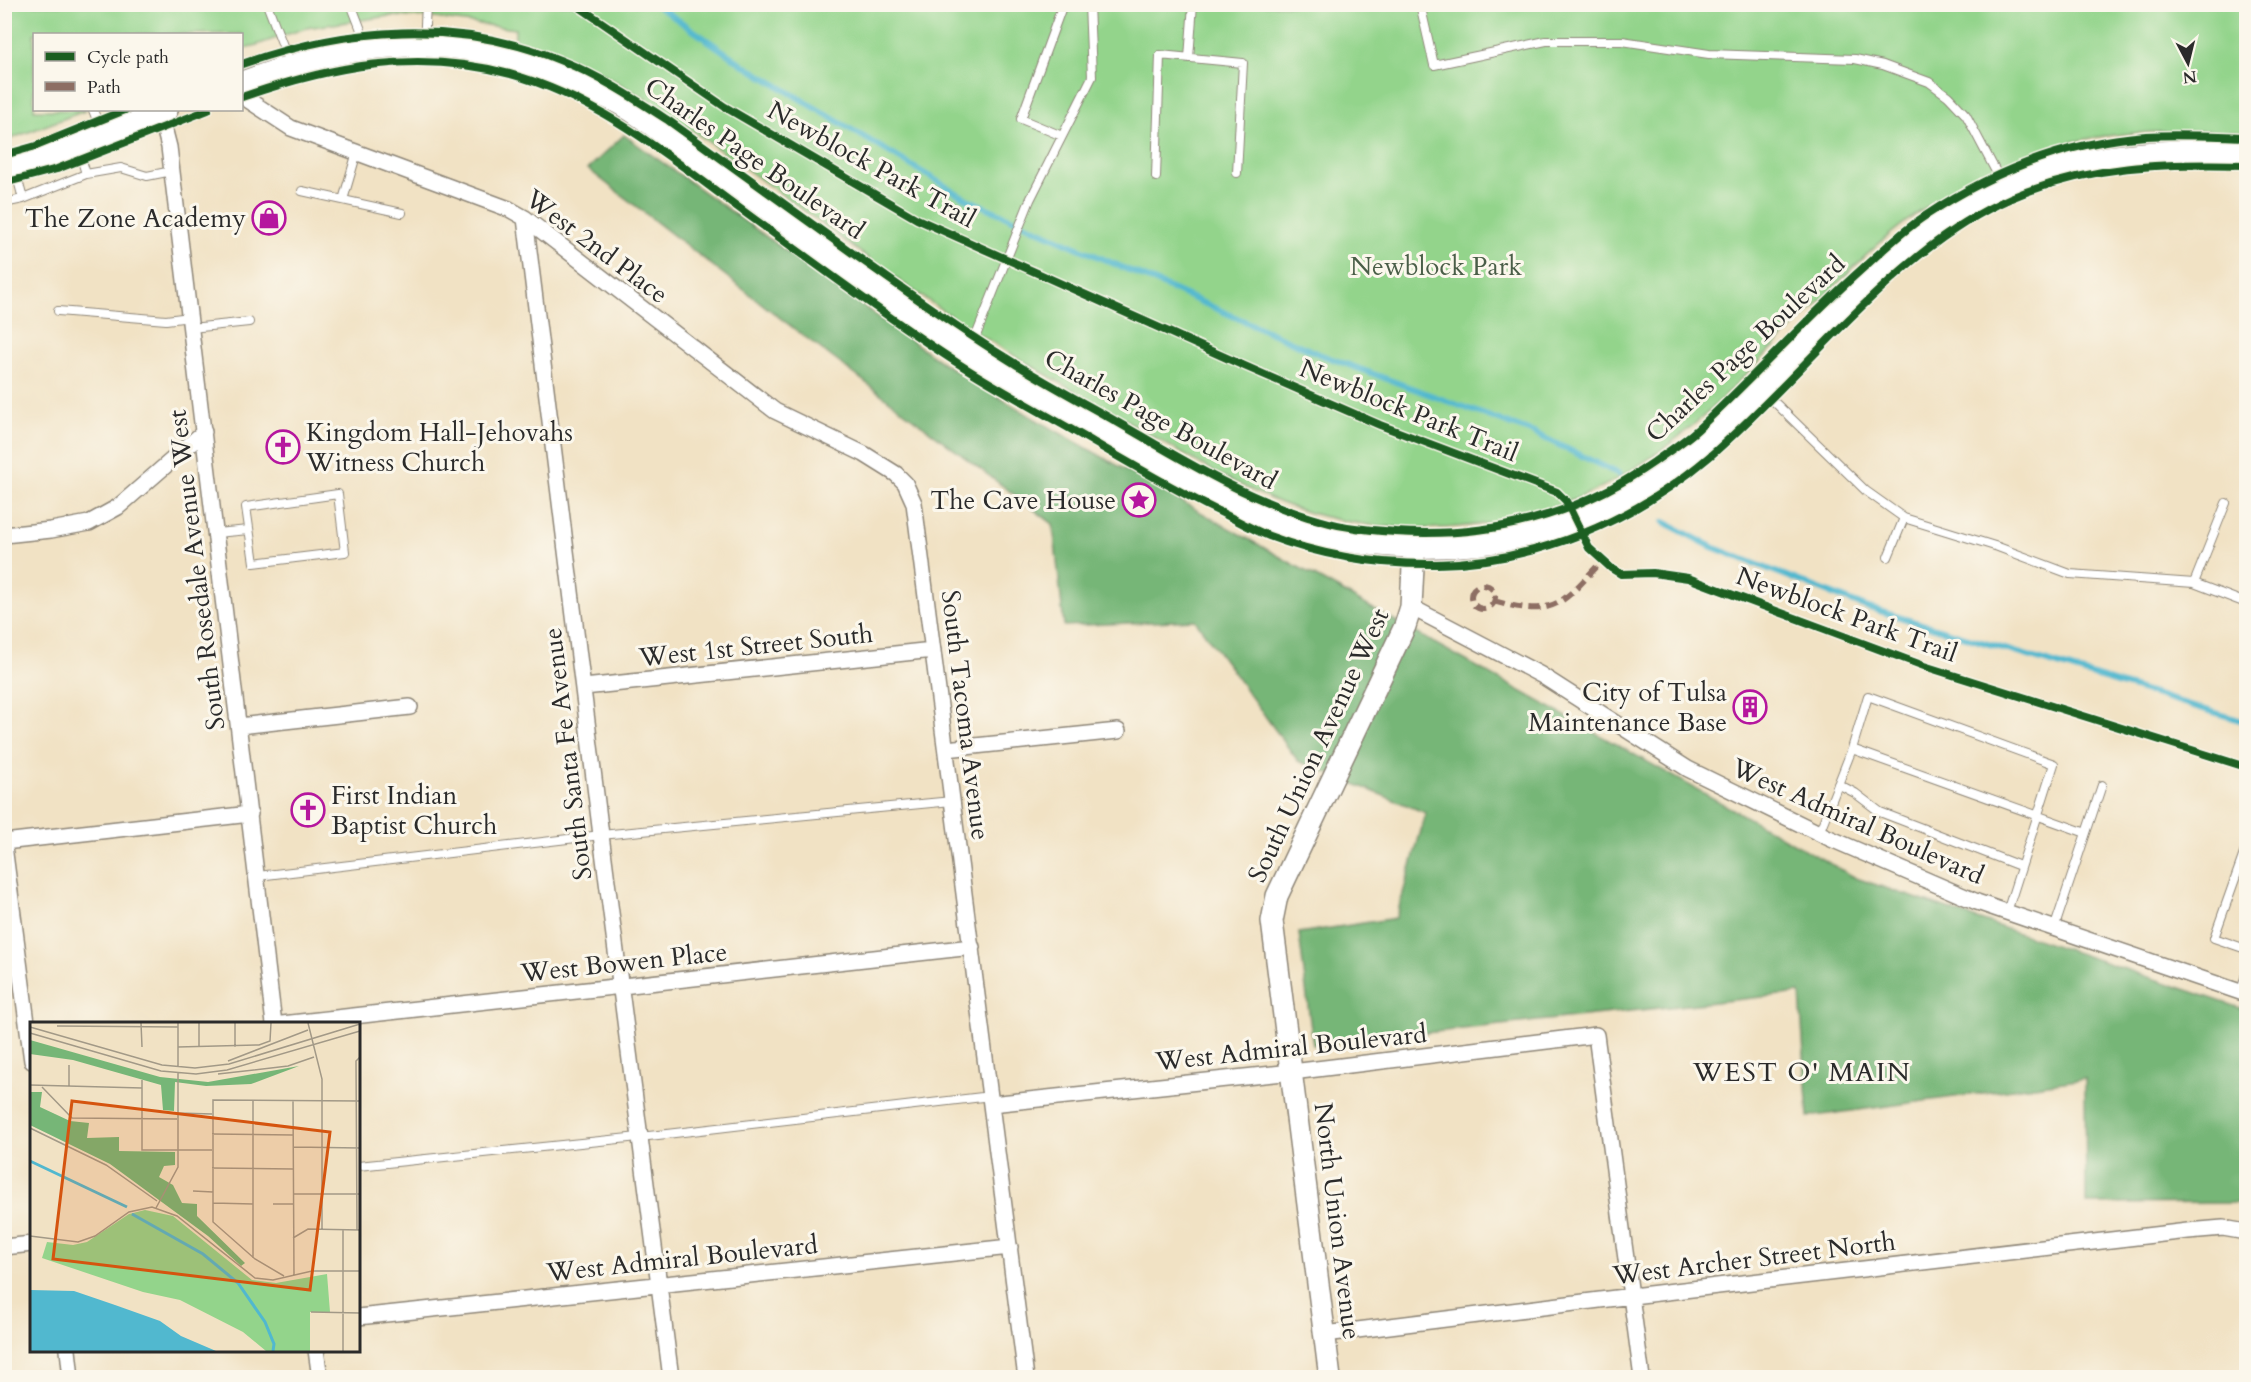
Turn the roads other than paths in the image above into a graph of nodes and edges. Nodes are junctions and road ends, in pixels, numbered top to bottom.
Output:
1 (267, 4) edge
2 (351, 4) edge
3 (426, 4) edge
4 (1063, 4) edge
5 (1089, 4) edge
6 (1192, 4) edge
7 (1420, 4) edge
8 (424, 46) junction
9 (369, 49) junction
10 (1189, 58) junction
11 (290, 64) junction
12 (243, 82) edge
13 (243, 97) edge
14 (93, 111) edge
15 (164, 111) edge
16 (103, 136) junction
17 (1062, 136) junction
18 (78, 146) junction
19 (357, 152) junction
20 (2247, 152) edge
21 (9, 168) edge
22 (172, 171) junction
23 (1237, 173) dead end
24 (86, 174) junction
25 (1156, 177) dead end
26 (2004, 186) junction
27 (302, 191) dead end
28 (23, 200) junction
29 (343, 200) junction
30 (4, 203) edge
31 (402, 213) dead end
32 (525, 218) junction
33 (58, 311) dead end
34 (191, 322) junction
35 (249, 322) dead end
36 (969, 352) junction
37 (1760, 388) junction
38 (775, 411) joint
39 (204, 432) junction
40 (2226, 503) dead end
41 (1904, 518) junction
42 (249, 530) junction
43 (216, 533) junction
44 (4, 535) edge
45 (1414, 547) junction
46 (1888, 557) dead end
47 (2194, 583) junction
48 (2247, 603) edge
49 (1411, 607) junction
50 (933, 650) junction
51 (584, 687) junction
52 (410, 707) dead end
53 (239, 726) junction
54 (1118, 731) dead end
55 (946, 748) junction
56 (1852, 749) junction
57 (1838, 784) junction
58 (2102, 785) dead end
59 (952, 801) junction
60 (250, 814) junction
61 (2037, 814) junction
62 (1819, 833) junction
63 (2086, 833) junction
64 (601, 835) junction
65 (4, 844) edge
66 (2247, 848) edge
67 (2020, 866) junction
68 (258, 876) junction
69 (2006, 913) junction
70 (2054, 929) junction
71 (972, 947) junction
72 (2247, 949) edge
73 (2247, 974) edge
74 (620, 987) junction
75 (2244, 993) edge
76 (274, 1022) edge
77 (291, 1022) edge
78 (30, 1046) edge
79 (1292, 1072) junction
80 (991, 1100) junction
81 (640, 1137) junction
82 (360, 1166) edge
83 (2247, 1232) edge
84 (30, 1244) edge
85 (4, 1247) edge
86 (1010, 1247) junction
87 (660, 1284) junction
88 (1632, 1296) junction
89 (360, 1317) edge
90 (1325, 1334) junction
91 (68, 1352) edge
92 (316, 1352) edge
93 (71, 1377) edge
94 (320, 1377) edge
95 (671, 1377) edge
96 (1026, 1377) edge
97 (1330, 1377) edge
98 (1642, 1377) edge

1 - 11 lane
2 - 9 lane
3 - 8 lane
4 - 17 lane
5 - 17 lane
6 - 10 lane
7 - 26 lane
8 - 9 main road, Charles Page Boulevard
8 - 36 main road, Charles Page Boulevard
9 - 11 main road, Charles Page Boulevard
10 - 23 lane
10 - 25 lane
11 - 12 main road, Charles Page Boulevard
13 - 19 street, West 2nd Place
14 - 16 lane
15 - 16 main road
15 - 22 street, South Rosedale Avenue West
16 - 18 main road
17 - 36 lane
18 - 21 main road
18 - 24 lane
19 - 29 lane
19 - 32 street, West 2nd Place
20 - 26 main road, Charles Page Boulevard
21 - 28 lane
22 - 24 lane
22 - 34 street, South Rosedale Avenue West
24 - 28 lane
26 - 37 main road, Charles Page Boulevard
27 - 29 lane
28 - 30 lane
29 - 31 lane
32 - 38 street, West 2nd Place
32 - 51 street, South Santa Fe Avenue
33 - 34 lane
34 - 35 lane
34 - 39 street, South Rosedale Avenue West
36 - 45 main road, Charles Page Boulevard
37 - 41 lane
37 - 45 main road, Charles Page Boulevard
38 - 50 street, South Tacoma Avenue
39 - 43 street, South Rosedale Avenue West
39 - 44 street
40 - 47 lane
41 - 46 lane
41 - 47 lane
42 - 42 lane
42 - 43 lane
43 - 53 street, South Rosedale Avenue West
45 - 49 main road, South Union Avenue West
47 - 48 lane
49 - 62 street, West Admiral Boulevard
49 - 79 main road, South Union Avenue West
50 - 51 street, West 1st Street South
50 - 55 street, South Tacoma Avenue
51 - 64 street, South Santa Fe Avenue
52 - 53 street
53 - 60 street, South Rosedale Avenue West
54 - 55 street
55 - 59 street, South Tacoma Avenue
56 - 57 lane
56 - 61 lane
56 - 61 lane
57 - 62 lane
57 - 67 lane
58 - 63 lane
59 - 64 lane
59 - 71 street, South Tacoma Avenue
60 - 65 street
60 - 68 street, South Rosedale Avenue West
61 - 63 lane
61 - 67 lane
62 - 69 street, West Admiral Boulevard
63 - 70 lane
64 - 68 lane
64 - 74 street, South Santa Fe Avenue
65 - 78 street
66 - 72 lane
67 - 69 lane
68 - 76 street, South Rosedale Avenue West
69 - 70 street, West Admiral Boulevard
70 - 75 street, West Admiral Boulevard
71 - 74 street, West Bowen Place
71 - 80 street, South Tacoma Avenue
73 - 75 lane
74 - 77 street, West Bowen Place
74 - 81 street, South Santa Fe Avenue
79 - 80 street, West Admiral Boulevard
79 - 88 street, West Admiral Boulevard
79 - 90 main road, North Union Avenue
80 - 81 lane
80 - 86 street, South Tacoma Avenue
81 - 82 lane
81 - 87 street, South Santa Fe Avenue
83 - 88 street, West Archer Street North
84 - 85 street
86 - 87 street, West Admiral Boulevard
86 - 96 street, South Tacoma Avenue
87 - 89 street, West Admiral Boulevard
87 - 95 street, South Santa Fe Avenue
88 - 90 street, West Archer Street North
88 - 98 street
90 - 97 main road, North Union Avenue
91 - 93 street
92 - 94 street

